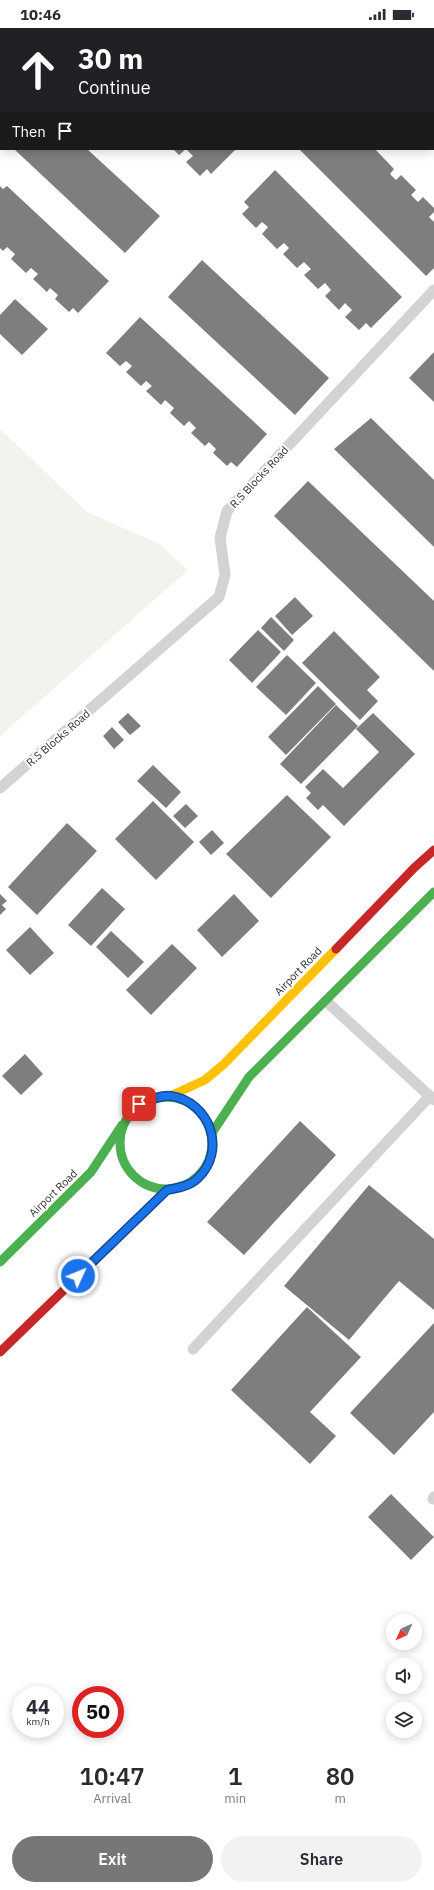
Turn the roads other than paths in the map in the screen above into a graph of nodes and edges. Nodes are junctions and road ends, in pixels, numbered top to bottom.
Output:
1 (434, 290) edge
2 (0, 788) edge
3 (434, 850) edge
4 (434, 892) edge
5 (326, 1001) junction
6 (170, 1096) junction
7 (432, 1098) edge
8 (128, 1116) junction
9 (212, 1133) junction
10 (167, 1190) junction
11 (0, 1262) edge
12 (193, 1349) dead end
13 (0, 1352) edge

1 - 2 lane, R.S Blocks Road
3 - 6 main road, Airport Road
4 - 5 main road
5 - 7 lane
5 - 9 main road
6 - 8 main road
6 - 9 main road
7 - 12 lane
8 - 10 main road
8 - 11 main road, Airport Road
9 - 10 main road
10 - 13 main road

